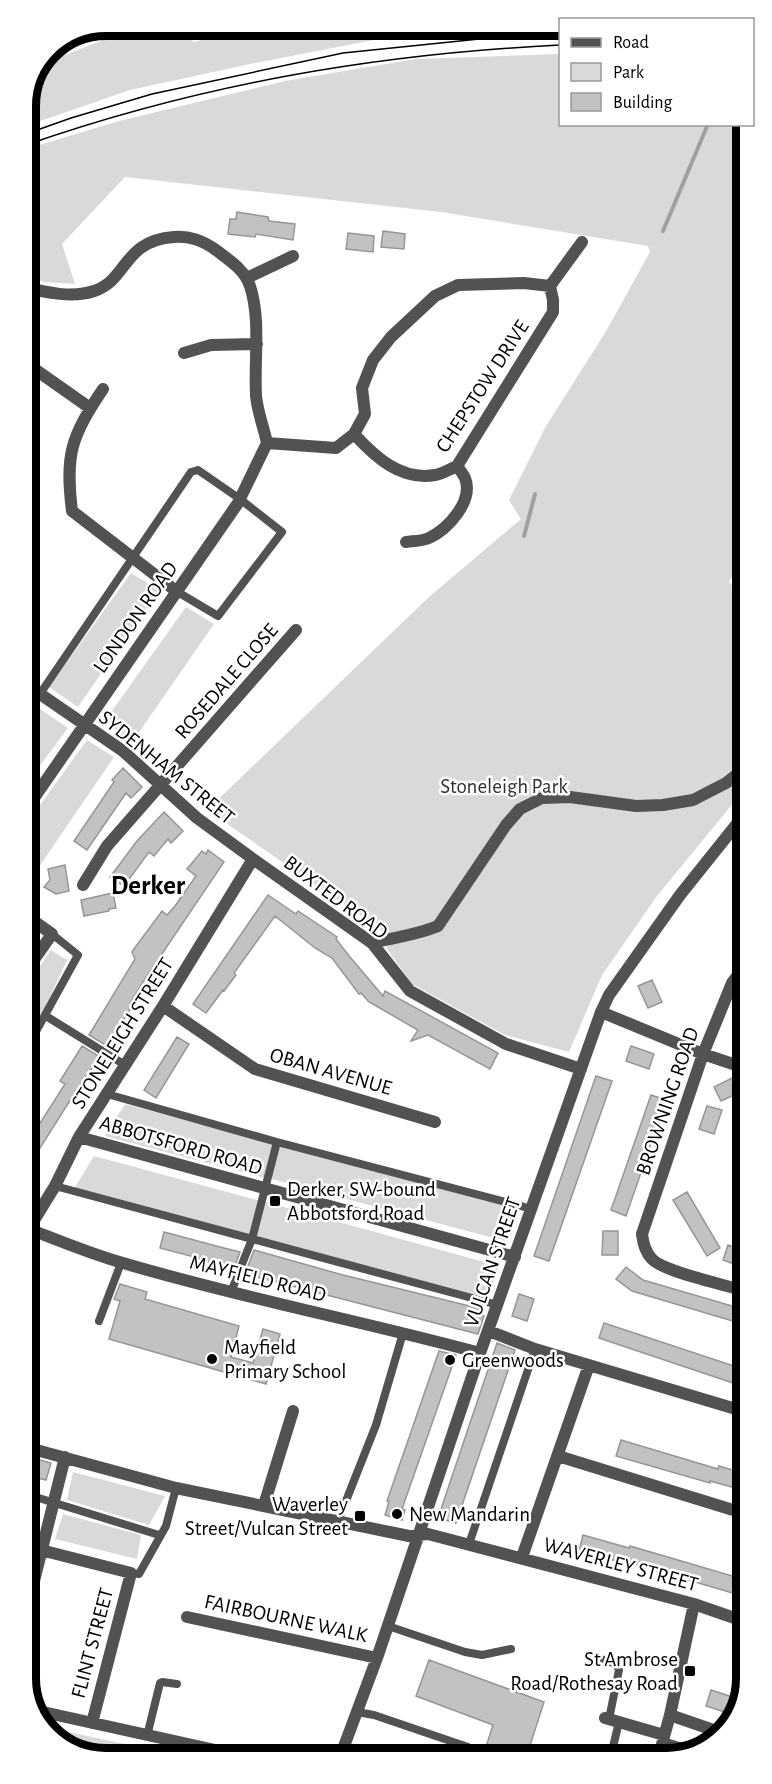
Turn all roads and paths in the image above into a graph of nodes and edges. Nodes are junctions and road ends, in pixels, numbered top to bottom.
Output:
1 (582, 242) dead end
2 (293, 256) dead end
3 (247, 278) junction
4 (550, 286) junction
5 (36, 290) edge
6 (257, 344) junction
7 (184, 352) dead end
8 (36, 372) edge
9 (103, 389) dead end
10 (90, 408) junction
11 (354, 434) junction
12 (267, 443) junction
13 (457, 466) junction
14 (240, 499) junction
15 (406, 542) dead end
16 (133, 558) junction
17 (176, 591) junction
18 (296, 630) dead end
19 (36, 691) edge
20 (40, 694) junction
21 (36, 700) edge
22 (84, 724) junction
23 (736, 775) edge
24 (161, 785) junction
25 (36, 795) edge
26 (736, 824) edge
27 (253, 859) junction
28 (83, 885) dead end
29 (36, 923) edge
30 (52, 934) junction
31 (372, 943) junction
32 (36, 957) edge
33 (736, 978) edge
34 (163, 1006) junction
35 (602, 1012) junction
36 (46, 1016) junction
37 (36, 1033) edge
38 (703, 1054) junction
39 (125, 1065) junction
40 (736, 1065) edge
41 (581, 1069) junction
42 (107, 1094) junction
43 (435, 1122) dead end
44 (79, 1137) junction
45 (277, 1142) junction
46 (55, 1186) junction
47 (266, 1189) junction
48 (532, 1209) junction
49 (36, 1217) edge
50 (36, 1232) edge
51 (252, 1239) junction
52 (515, 1257) junction
53 (120, 1263) junction
54 (736, 1288) edge
55 (231, 1292) junction
56 (498, 1305) junction
57 (99, 1321) dead end
58 (489, 1330) junction
59 (404, 1333) junction
60 (535, 1349) junction
61 (480, 1353) junction
62 (589, 1365) junction
63 (736, 1409) edge
64 (293, 1411) dead end
65 (36, 1450) edge
66 (558, 1456) junction
67 (65, 1457) junction
68 (176, 1488) junction
69 (36, 1497) edge
70 (55, 1503) junction
71 (264, 1505) junction
72 (736, 1511) edge
73 (338, 1521) junction
74 (419, 1534) junction
75 (159, 1535) junction
76 (469, 1544) junction
77 (36, 1548) edge
78 (43, 1550) junction
79 (522, 1557) junction
80 (130, 1573) junction
81 (36, 1576) edge
82 (694, 1604) junction
83 (187, 1617) dead end
84 (736, 1619) edge
85 (388, 1626) junction
86 (511, 1648) dead end
87 (377, 1658) junction
88 (601, 1659) dead end
89 (177, 1684) dead end
90 (357, 1712) junction
91 (45, 1713) edge
92 (670, 1715) junction
93 (611, 1720) junction
94 (92, 1723) junction
95 (713, 1730) edge
96 (147, 1736) junction
97 (664, 1738) junction
98 (682, 1745) edge
99 (468, 1747) dead end
100 (204, 1748) edge
101 (343, 1748) edge
102 (611, 1748) edge
103 (662, 1748) edge

1 - 4 street
2 - 3 street
3 - 5 street
3 - 6 street
4 - 11 street
4 - 13 street, CHEPSTOW DRIVE
6 - 7 street
6 - 12 street
8 - 10 street
9 - 10 street
10 - 16 street
11 - 12 street
11 - 13 street, CHEPSTOW DRIVE
12 - 14 street, LONDON ROAD
13 - 15 street
14 - 16 lane
14 - 17 street, LONDON ROAD
14 - 17 lane
16 - 17 street
16 - 20 lane
17 - 22 street, LONDON ROAD
18 - 24 street, ROSEDALE CLOSE
19 - 20 street, SYDENHAM STREET
20 - 21 lane
20 - 22 street, SYDENHAM STREET
22 - 24 street, SYDENHAM STREET
22 - 25 street, LONDON ROAD
23 - 31 street
24 - 27 street, SYDENHAM STREET
24 - 28 street, ROSEDALE CLOSE
26 - 35 street, VULCAN STREET
27 - 31 street, BUXTED ROAD
27 - 34 street, STONELEIGH STREET
29 - 30 street
30 - 32 street
30 - 36 lane
31 - 41 street, BUXTED ROAD
33 - 38 street, BROWNING ROAD
34 - 39 street, STONELEIGH STREET
34 - 43 street, OBAN AVENUE
35 - 38 street
35 - 41 street, VULCAN STREET
36 - 37 lane
36 - 39 lane
38 - 40 street
38 - 54 street, BROWNING ROAD
39 - 42 street, STONELEIGH STREET
41 - 48 street, VULCAN STREET
42 - 44 street, STONELEIGH STREET
42 - 45 lane
44 - 46 street, STONELEIGH STREET
44 - 47 street, ABBOTSFORD ROAD
45 - 47 lane
45 - 48 lane
46 - 49 street, STONELEIGH STREET
46 - 51 lane
47 - 51 lane
47 - 52 street, ABBOTSFORD ROAD
48 - 52 street, VULCAN STREET
50 - 53 street, MAYFIELD ROAD
51 - 55 lane
51 - 56 lane
52 - 56 street, VULCAN STREET
53 - 55 street, MAYFIELD ROAD
53 - 57 lane
55 - 59 street, MAYFIELD ROAD
56 - 58 street, VULCAN STREET
58 - 60 street
58 - 61 street, VULCAN STREET
59 - 61 street, MAYFIELD ROAD
59 - 73 lane
60 - 62 street
60 - 76 lane
61 - 74 street, VULCAN STREET
62 - 63 street
62 - 66 street
64 - 71 street
65 - 67 street, WAVERLEY STREET
66 - 72 street
66 - 79 street
67 - 68 street, WAVERLEY STREET
67 - 70 street
68 - 71 street, WAVERLEY STREET
68 - 75 lane
69 - 70 lane
70 - 75 lane
70 - 78 street
71 - 73 street, WAVERLEY STREET
73 - 74 street, WAVERLEY STREET
74 - 76 street, WAVERLEY STREET
74 - 85 street, VULCAN STREET
75 - 80 lane
76 - 79 street, WAVERLEY STREET
77 - 78 street
78 - 80 street
78 - 81 street
79 - 82 street, WAVERLEY STREET
80 - 94 street, FLINT STREET
82 - 84 street, WAVERLEY STREET
82 - 92 street
83 - 87 street, FAIRBOURNE WALK
85 - 86 lane
85 - 87 street, VULCAN STREET
87 - 90 street, VULCAN STREET
88 - 93 lane
89 - 96 lane
90 - 99 lane
90 - 101 street, VULCAN STREET
91 - 94 street
92 - 95 street
92 - 97 street
93 - 97 street
93 - 102 lane
94 - 96 street
96 - 100 street
97 - 98 lane
97 - 103 street

